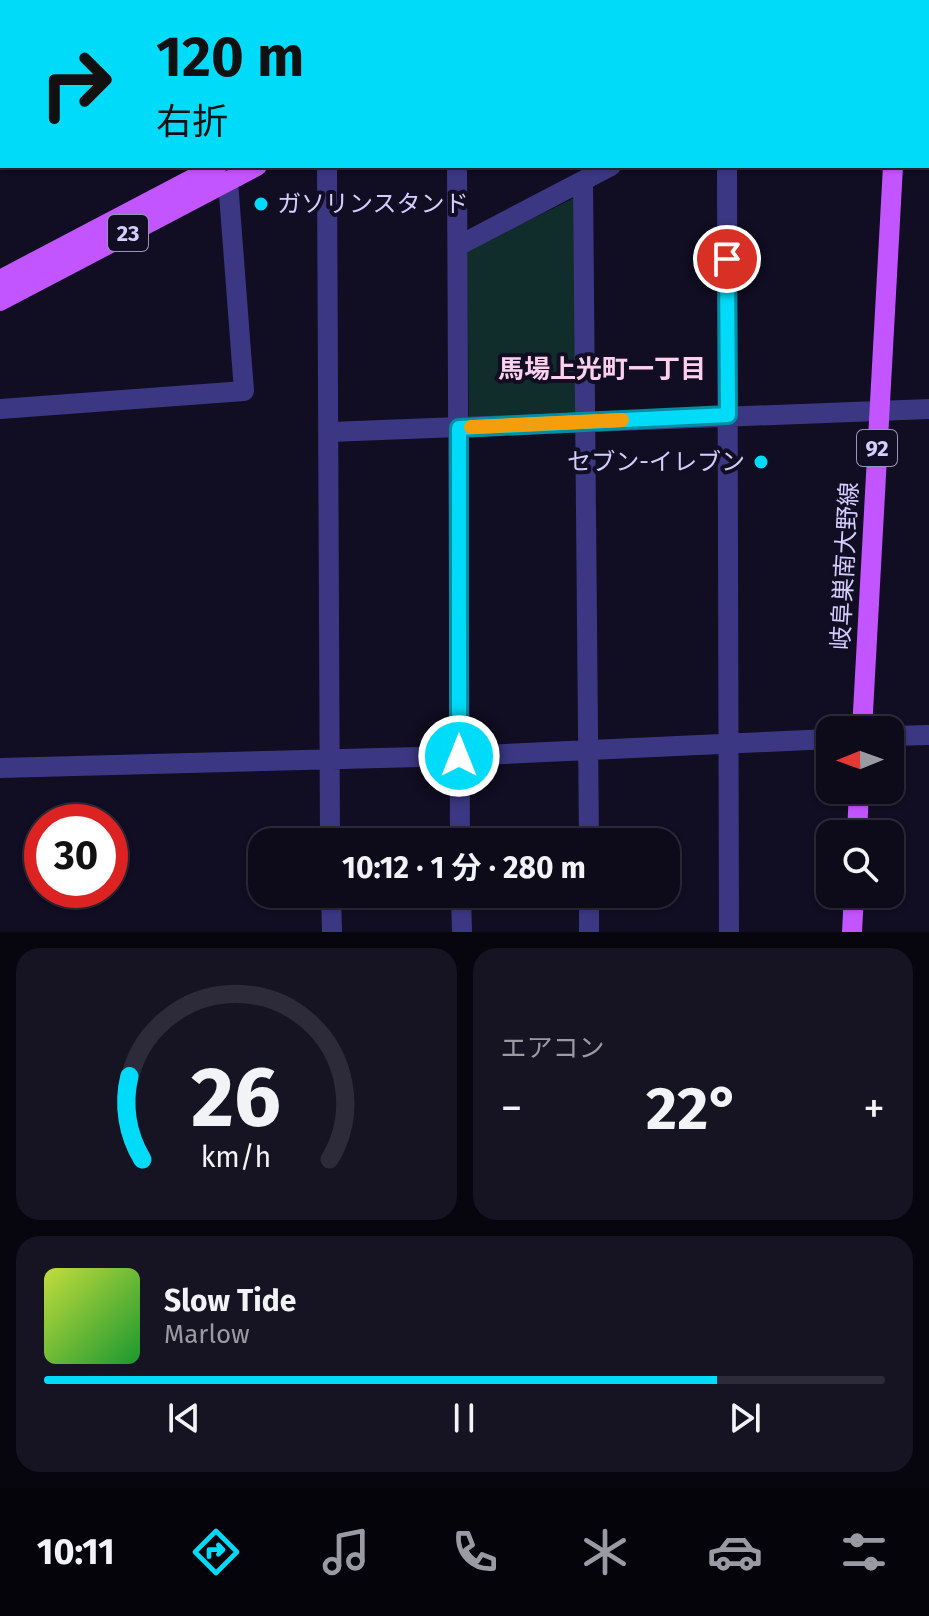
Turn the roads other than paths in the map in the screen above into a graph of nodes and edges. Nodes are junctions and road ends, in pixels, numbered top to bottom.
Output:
1 (247, 168) edge
2 (327, 168) edge
3 (457, 168) edge
4 (607, 168) edge
5 (727, 168) edge
6 (893, 168) edge
7 (222, 173) edge
8 (583, 181) junction
9 (458, 246) junction
10 (0, 280) edge
11 (0, 301) edge
12 (0, 409) edge
13 (929, 409) edge
14 (879, 411) junction
15 (728, 415) junction
16 (587, 422) junction
17 (459, 428) junction
18 (330, 432) junction
19 (863, 716) edge
20 (929, 735) edge
21 (904, 736) edge
22 (816, 740) edge
23 (729, 746) junction
24 (589, 750) junction
25 (459, 756) junction
26 (328, 760) junction
27 (0, 768) edge
28 (330, 828) edge
29 (460, 828) edge
30 (589, 828) edge
31 (331, 908) edge
32 (461, 908) edge
33 (589, 908) edge
34 (853, 908) edge
35 (332, 932) edge
36 (462, 932) edge
37 (589, 932) edge
38 (729, 932) edge
39 (852, 932) edge

1 - 7 main road, 23
2 - 18 street
3 - 9 street
4 - 8 street
5 - 15 street
6 - 14 main road, 岐阜巣南大野線 / 92
7 - 10 main road, 23
7 - 11 main road, 23
7 - 12 street
8 - 9 street
8 - 16 street
9 - 17 street
13 - 14 street
14 - 15 street
14 - 19 main road, 岐阜巣南大野線 / 92
15 - 16 street
15 - 23 street
16 - 17 street
16 - 24 street
17 - 18 street
17 - 25 street
18 - 26 street
20 - 21 street
22 - 23 street
23 - 24 street
23 - 38 street
24 - 25 street
24 - 30 street
25 - 26 street
25 - 29 street
26 - 27 street
26 - 28 street
31 - 35 street
32 - 36 street
33 - 37 street
34 - 39 main road

